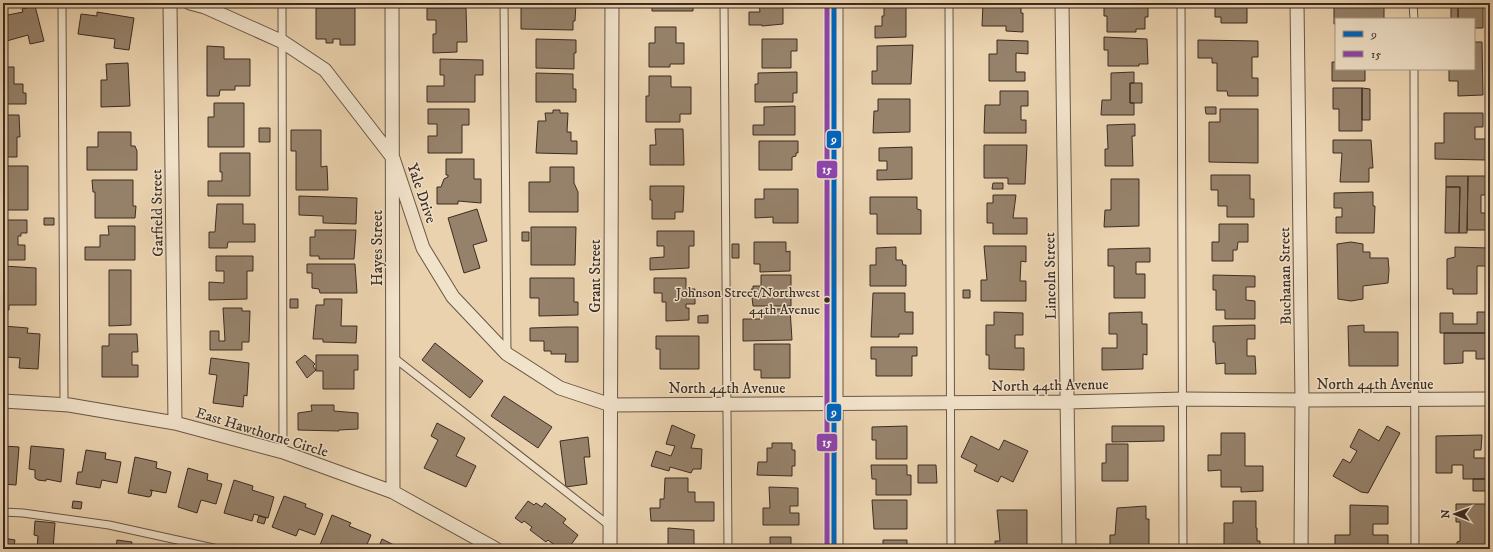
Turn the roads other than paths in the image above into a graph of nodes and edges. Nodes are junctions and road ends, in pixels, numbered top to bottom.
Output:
1 (62, 3) edge
2 (170, 3) edge
3 (190, 3) edge
4 (282, 3) edge
5 (392, 3) edge
6 (504, 3) edge
7 (612, 3) edge
8 (724, 3) edge
9 (834, 3) edge
10 (949, 3) edge
11 (1062, 3) edge
12 (1181, 3) edge
13 (1298, 3) edge
14 (1413, 3) edge
15 (1414, 18) edge
16 (283, 42) junction
17 (1414, 70) edge
18 (393, 158) junction
19 (507, 354) junction
20 (393, 357) junction
21 (1184, 399) junction
22 (1490, 399) edge
23 (1302, 400) junction
24 (1415, 400) junction
25 (3, 401) edge
26 (1068, 402) junction
27 (950, 403) junction
28 (64, 404) junction
29 (726, 404) junction
30 (834, 404) junction
31 (611, 405) junction
32 (175, 423) junction
33 (283, 452) junction
34 (393, 492) junction
35 (3, 512) edge
36 (610, 526) junction
37 (218, 549) edge
38 (496, 549) edge
39 (610, 549) edge
40 (728, 549) edge
41 (834, 549) edge
42 (951, 549) edge
43 (1069, 549) edge
44 (1183, 549) edge
45 (1301, 549) edge
46 (1415, 549) edge

1 - 28 lane
2 - 32 street, Garfield Street
3 - 16 street, Yale Drive
4 - 16 lane
5 - 18 street, Hayes Street
6 - 19 lane
7 - 31 street, Grant Street
8 - 29 lane
9 - 30 street
10 - 27 lane
11 - 26 street, Lincoln Street
12 - 21 lane
13 - 23 street, Buchanan Street
14 - 15 lane
16 - 18 street, Yale Drive
16 - 33 lane
17 - 24 lane
18 - 19 street, Yale Drive
18 - 20 street, Hayes Street
19 - 31 street, Yale Drive
20 - 34 street, Hayes Street
20 - 36 lane
21 - 23 street, North 44th Avenue
21 - 26 street, North 44th Avenue
21 - 44 lane
22 - 24 street, North 44th Avenue
23 - 24 street, North 44th Avenue
23 - 45 street, Buchanan Street
24 - 46 lane
25 - 28 street, East Hawthorne Circle
26 - 27 street, North 44th Avenue
26 - 43 street, Lincoln Street
27 - 30 street, North 44th Avenue
27 - 42 lane
28 - 32 street, East Hawthorne Circle
29 - 30 street, North 44th Avenue
29 - 31 street, North 44th Avenue
29 - 40 lane
30 - 41 street
31 - 36 street, Grant Street
32 - 33 street, East Hawthorne Circle
33 - 34 street, East Hawthorne Circle
34 - 38 street, East Hawthorne Circle
35 - 37 lane
36 - 39 street, Grant Street

